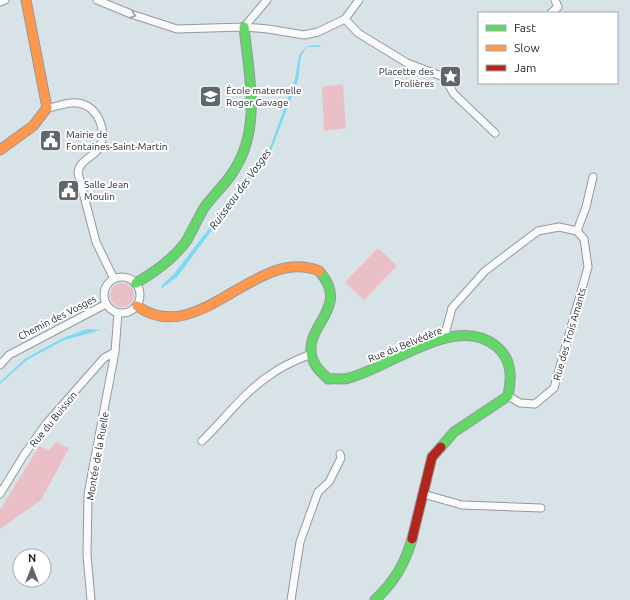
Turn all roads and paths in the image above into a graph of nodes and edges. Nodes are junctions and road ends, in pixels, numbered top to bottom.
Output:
1 (5, 0) edge
2 (26, 0) edge
3 (97, 0) edge
4 (267, 0) edge
5 (359, 0) edge
6 (555, 0) edge
7 (0, 2) edge
8 (552, 12) edge
9 (346, 19) junction
10 (244, 28) junction
11 (47, 108) junction
12 (495, 133) dead end
13 (0, 150) edge
14 (593, 178) dead end
15 (577, 232) junction
16 (114, 279) junction
17 (136, 283) junction
18 (106, 304) junction
19 (137, 306) junction
20 (118, 313) junction
21 (444, 338) junction
22 (115, 352) junction
23 (311, 354) junction
24 (0, 365) edge
25 (508, 396) junction
26 (202, 442) dead end
27 (340, 454) dead end
28 (0, 494) edge
29 (423, 494) junction
30 (541, 508) dead end
31 (91, 600) edge
32 (291, 600) edge
33 (375, 600) edge

1 - 7 street
2 - 11 street
3 -> 10 street
4 - 10 street
5 - 9 street
6 - 8 street
9 - 10 street
9 - 12 street
10 - 17 street
11 - 13 street
11 - 16 street
14 - 15 street
15 - 21 street
15 - 25 street, Rue des Trois Amants
16 - 17 street
16 - 18 street
17 - 19 street
18 - 20 street
18 - 24 street, Chemin des Vosges
19 - 20 street
19 - 23 street
20 - 22 street, Montée de la Ruelle
21 - 23 street, Rue du Belvédère
21 - 25 street, Rue du Belvédère
22 - 28 street, Rue du Buisson
22 - 31 street, Montée de la Ruelle
23 - 26 street
25 - 29 street
27 - 32 street
29 - 30 street
29 - 33 street

